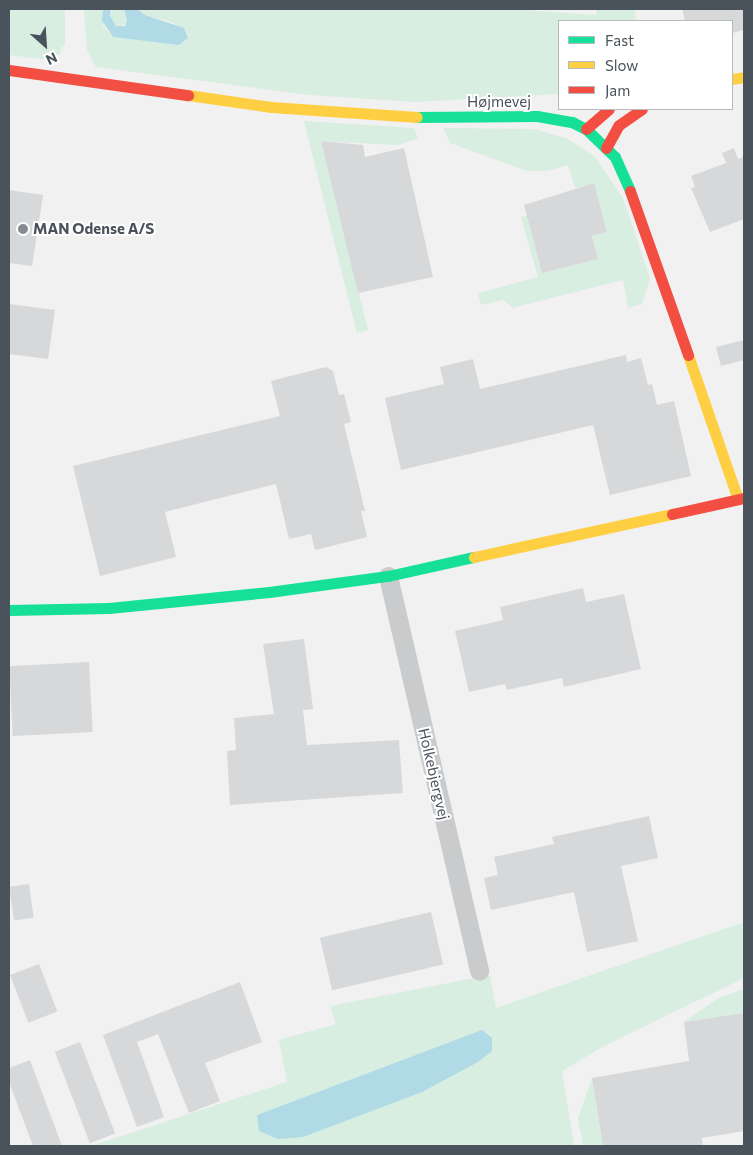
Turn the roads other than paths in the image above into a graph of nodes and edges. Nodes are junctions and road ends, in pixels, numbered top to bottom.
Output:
1 (9, 70) edge
2 (608, 110) edge
3 (641, 110) edge
4 (586, 129) junction
5 (606, 148) junction
6 (741, 499) edge
7 (388, 576) junction
8 (9, 610) edge
9 (479, 972) dead end

1 - 4 street, Højmevej
2 - 4 street
3 - 5 street
4 - 5 street, Højmevej
5 - 6 street, Højmevej
6 - 7 street
7 - 8 street
7 - 9 street, Holkebjergvej

